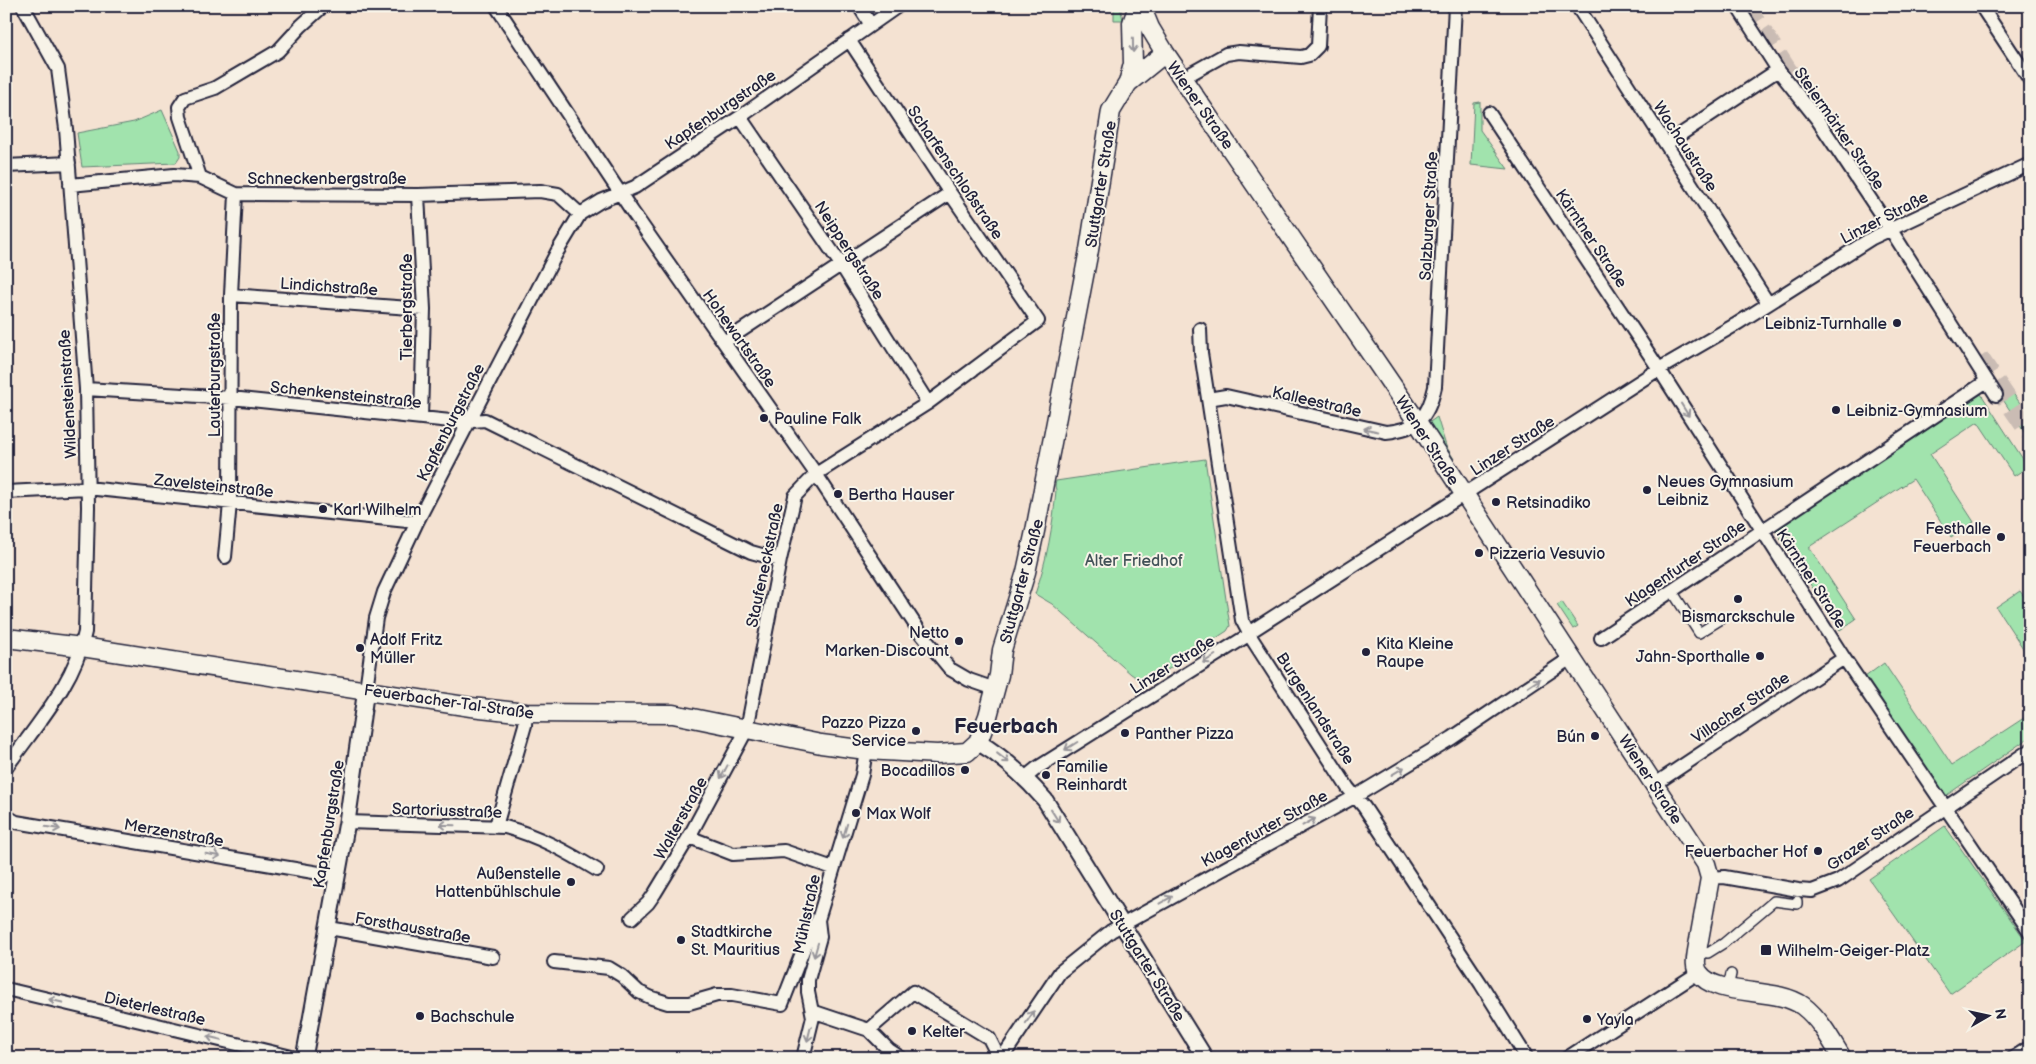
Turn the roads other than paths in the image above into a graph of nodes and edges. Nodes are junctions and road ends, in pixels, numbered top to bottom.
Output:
1 (23, 6) edge
2 (323, 6) edge
3 (496, 6) edge
4 (859, 6) edge
5 (898, 6) edge
6 (1140, 6) edge
7 (1320, 6) edge
8 (1455, 6) edge
9 (1577, 6) edge
10 (1737, 6) edge
11 (1981, 6) edge
12 (871, 25) junction
13 (849, 40) junction
14 (1165, 53) junction
15 (1778, 70) junction
16 (1182, 78) junction
17 (2030, 80) edge
18 (1128, 84) junction
19 (1489, 113) dead end
20 (740, 117) junction
21 (1666, 144) junction
22 (69, 163) junction
23 (2030, 164) edge
24 (6, 166) edge
25 (200, 177) junction
26 (70, 185) junction
27 (620, 193) junction
28 (950, 193) junction
29 (236, 194) junction
30 (418, 195) junction
31 (580, 214) junction
32 (1891, 230) junction
33 (840, 263) junction
34 (231, 295) junction
35 (1768, 303) junction
36 (424, 309) junction
37 (1038, 321) joint
38 (1200, 329) dead end
39 (724, 342) junction
40 (1659, 369) junction
41 (1987, 381) junction
42 (86, 389) junction
43 (1996, 395) dead end
44 (231, 398) junction
45 (1208, 399) junction
46 (928, 403) junction
47 (421, 418) junction
48 (470, 422) junction
49 (1418, 423) junction
50 (816, 474) junction
51 (87, 488) junction
52 (6, 492) edge
53 (1464, 496) junction
54 (230, 502) junction
55 (417, 522) junction
56 (1762, 530) junction
57 (225, 557) dead end
58 (780, 560) junction
59 (1672, 591) junction
60 (1720, 620) dead end
61 (1250, 634) junction
62 (6, 638) edge
63 (1601, 638) dead end
64 (82, 647) junction
65 (1572, 657) junction
66 (1844, 658) junction
67 (366, 689) junction
68 (995, 689) junction
69 (526, 713) junction
70 (747, 729) junction
71 (978, 742) junction
72 (866, 750) junction
73 (2030, 750) edge
74 (6, 768) edge
75 (1026, 777) junction
76 (1655, 784) junction
77 (1356, 796) junction
78 (1944, 807) junction
79 (6, 816) edge
80 (347, 822) junction
81 (496, 826) junction
82 (689, 837) junction
83 (833, 868) junction
84 (597, 870) dead end
85 (338, 876) junction
86 (1710, 878) junction
87 (1797, 901) dead end
88 (632, 918) dead end
89 (818, 920) junction
90 (1124, 924) junction
91 (329, 928) junction
92 (2030, 932) edge
93 (1696, 951) junction
94 (493, 957) dead end
95 (554, 962) dead end
96 (1698, 973) junction
97 (6, 989) edge
98 (812, 1010) junction
99 (869, 1030) junction
100 (2030, 1047) edge
101 (296, 1058) edge
102 (304, 1058) edge
103 (803, 1058) edge
104 (902, 1058) edge
105 (1001, 1058) edge
106 (1205, 1058) edge
107 (1527, 1058) edge
108 (1567, 1058) edge
109 (1842, 1058) edge
110 (2013, 1058) edge

1 - 22 street, Wildensteinstraße
2 - 25 street
3 - 27 street, Hohewartstraße
4 - 12 street
5 - 12 street, Kapfenburgstraße
6 - 14 main road, Wiener Straße
6 -> 18 main road
7 - 16 street
8 - 49 street, Salzburger Straße
9 - 21 street, Wachaustraße
10 - 15 street, Steiermärker Straße
11 - 17 street
12 - 13 street, Kapfenburgstraße
13 - 20 street, Kapfenburgstraße
13 - 28 street, Scharfenschloßstraße
14 - 16 main road, Wiener Straße
14 - 18 main road, Stuttgarter Straße
15 - 21 street
15 - 32 street, Steiermärker Straße
16 - 49 main road, Wiener Straße
18 - 68 main road, Stuttgarter Straße
19 - 40 street, Kärntner Straße
20 - 27 street, Kapfenburgstraße
20 - 33 street, Neippergstraße
21 - 35 street, Wachaustraße
22 - 24 street
22 - 26 street, Wildensteinstraße
23 - 32 street, Linzer Straße
25 - 26 street, Schneckenbergstraße
25 - 29 street, Schneckenbergstraße
26 - 42 street, Wildensteinstraße
27 - 31 street, Kapfenburgstraße
27 - 39 street, Hohewartstraße
28 - 33 street
28 - 37 street, Scharfenschloßstraße
29 - 30 street, Schneckenbergstraße
29 - 34 street, Lauterburgstraße
30 - 31 street, Schneckenbergstraße
30 - 36 street, Tierbergstraße
31 - 48 street, Kapfenburgstraße
32 - 35 street, Linzer Straße
32 - 41 street, Steiermärker Straße
33 - 39 street
33 - 46 street, Neippergstraße
34 - 36 street, Lindichstraße
34 - 44 street, Lauterburgstraße
35 - 40 street, Linzer Straße
36 - 47 street, Tierbergstraße
37 - 46 street, Staufeneckstraße
38 - 45 street, Burgenlandstraße
39 - 50 street, Hohewartstraße
40 - 53 street, Linzer Straße
40 -> 56 street, Kärntner Straße
41 - 43 street, Steiermärker Straße
41 - 56 street, Klagenfurter Straße
42 - 44 street, Schenkensteinstraße
42 - 51 street, Wildensteinstraße
44 - 47 street, Schenkensteinstraße
44 - 54 street, Lauterburgstraße
49 -> 45 street, Kalleestraße
45 - 61 street, Burgenlandstraße
46 - 50 street, Staufeneckstraße
47 - 48 street, Schenkensteinstraße
48 - 55 street, Kapfenburgstraße
48 - 58 street, Schenkensteinstraße
49 - 53 main road, Wiener Straße
50 - 58 street, Staufeneckstraße
50 - 68 street, Hohewartstraße
51 - 52 street, Zavelsteinstraße
51 - 54 street, Zavelsteinstraße
51 - 64 street, Wildensteinstraße
53 - 61 street, Linzer Straße
53 - 65 main road, Wiener Straße
54 - 55 street, Zavelsteinstraße
54 - 57 street, Lauterburgstraße
55 - 67 street, Kapfenburgstraße
56 - 59 street, Klagenfurter Straße
56 - 66 street, Kärntner Straße
58 - 70 street, Staufeneckstraße
59 - 60 street
59 - 63 street, Klagenfurter Straße
61 -> 75 street, Linzer Straße
61 - 77 street, Burgenlandstraße
62 - 64 main road, Feuerbacher-Tal-Straße
64 - 67 main road, Feuerbacher-Tal-Straße
64 - 74 street, Wildensteinstraße
65 - 76 main road, Wiener Straße
77 -> 65 street, Klagenfurter Straße
66 - 76 street, Villacher Straße
66 - 78 street, Kärntner Straße
67 - 69 main road, Feuerbacher-Tal-Straße
67 - 80 street, Kapfenburgstraße
68 - 71 main road, Stuttgarter Straße
69 - 70 main road, Feuerbacher-Tal-Straße
69 - 81 street
70 - 72 main road, Feuerbacher-Tal-Straße
70 -> 82 street, Walterstraße
71 - 72 main road, Feuerbacher-Tal-Straße
71 -> 75 street, Stuttgarter Straße
72 -> 83 street, Mühlstraße
73 - 78 street, Grazer Straße
75 -> 90 street, Stuttgarter Straße
76 - 86 main road, Wiener Straße
90 -> 77 street, Klagenfurter Straße
77 - 107 street, Burgenlandstraße
78 - 86 street, Grazer Straße
78 - 92 street, Kärntner Straße
79 -> 85 street, Merzenstraße
81 -> 80 street, Sartoriusstraße
80 - 85 street, Kapfenburgstraße
81 - 84 street, Sartoriusstraße
82 - 83 street
82 - 88 street, Walterstraße
83 - 89 street, Mühlstraße
85 - 91 street, Kapfenburgstraße
86 - 93 main road
87 - 93 street
89 - 95 street
89 -> 98 street, Mühlstraße
105 -> 90 street, Klagenfurter Straße
90 - 106 street, Stuttgarter Straße
91 - 94 street, Forsthausstraße
91 - 102 street, Kapfenburgstraße
93 - 96 main road
96 - 108 street
96 - 109 main road
101 -> 97 street, Dieterlestraße
98 - 99 street
98 -> 103 street, Mühlstraße
99 - 104 street
99 - 105 street
100 - 110 street

